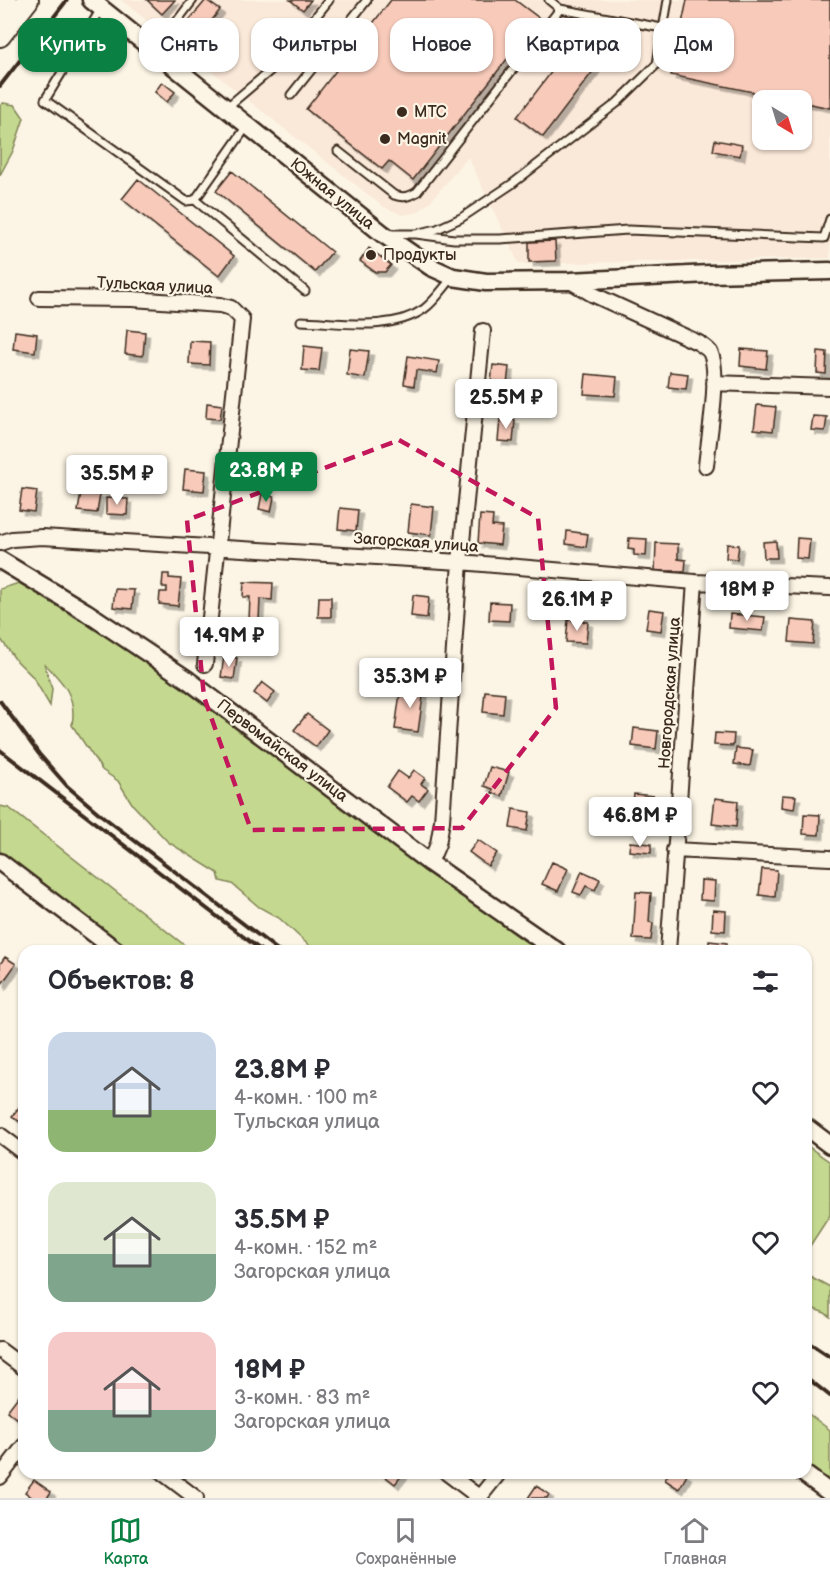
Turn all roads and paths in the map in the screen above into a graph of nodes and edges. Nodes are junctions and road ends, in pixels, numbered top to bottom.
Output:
1 (6, 0) edge
2 (27, 0) edge
3 (193, 0) edge
4 (329, 0) edge
5 (367, 0) edge
6 (549, 0) edge
7 (668, 0) edge
8 (96, 5) edge
9 (0, 8) edge
10 (560, 9) junction
11 (180, 18) edge
12 (664, 18) edge
13 (653, 26) edge
14 (0, 36) edge
15 (139, 40) edge
16 (653, 68) edge
17 (180, 72) edge
18 (291, 95) dead end
19 (226, 108) junction
20 (247, 126) junction
21 (338, 151) dead end
22 (195, 200) junction
23 (830, 219) edge
24 (383, 234) junction
25 (416, 234) junction
26 (827, 238) edge
27 (830, 271) edge
28 (453, 276) junction
29 (570, 281) junction
30 (305, 291) dead end
31 (39, 298) dead end
32 (301, 321) dead end
33 (483, 331) dead end
34 (714, 383) junction
35 (830, 387) edge
36 (706, 466) dead end
37 (0, 543) edge
38 (217, 548) junction
39 (0, 560) edge
40 (460, 562) junction
41 (695, 582) junction
42 (830, 588) edge
43 (205, 664) dead end
44 (674, 850) junction
45 (830, 858) edge
46 (0, 862) edge
47 (430, 863) junction
48 (109, 945) edge
49 (548, 945) edge
50 (668, 945) edge
51 (812, 1132) edge
52 (0, 1135) edge
53 (830, 1145) edge
54 (18, 1148) edge
55 (0, 1350) edge
56 (18, 1364) edge
57 (18, 1454) edge
58 (0, 1477) edge
59 (171, 1479) edge
60 (455, 1479) edge
61 (494, 1479) edge
62 (811, 1479) edge
63 (830, 1493) edge
64 (196, 1498) edge
65 (480, 1498) edge

1 - 9 main road
2 - 14 main road
3 - 11 lane
4 - 19 lane
5 - 18 lane
6 - 10 lane
7 - 12 lane
8 - 15 street, Южная улица
8 - 22 lane
10 - 13 lane
10 - 21 lane
16 - 25 lane
17 - 19 street, Южная улица
19 - 20 street, Южная улица
20 - 22 lane
20 - 24 street, Южная улица
22 - 30 lane
23 - 26 lane
24 - 25 lane
24 - 28 street, Южная улица
25 - 26 lane
27 - 29 street, Южная улица
28 - 29 street, Южная улица
28 - 32 lane
29 - 34 street
31 - 38 street, Тульская улица
33 - 40 street
34 - 35 street
34 - 36 street
37 - 38 street, Загорская улица
38 - 40 street, Загорская улица
38 - 43 street, Тульская улица
39 - 47 street, Первомайская улица
40 - 41 street, Загорская улица
40 - 47 street
41 - 42 street, Загорская улица
41 - 44 street, Новгородская улица
44 - 45 street
44 - 50 street, Новгородская улица
46 - 48 street
47 - 49 street, Первомайская улица
51 - 53 street
52 - 54 street
55 - 56 street
57 - 58 street
59 - 64 street
60 - 65 street
61 - 65 street
62 - 63 street

